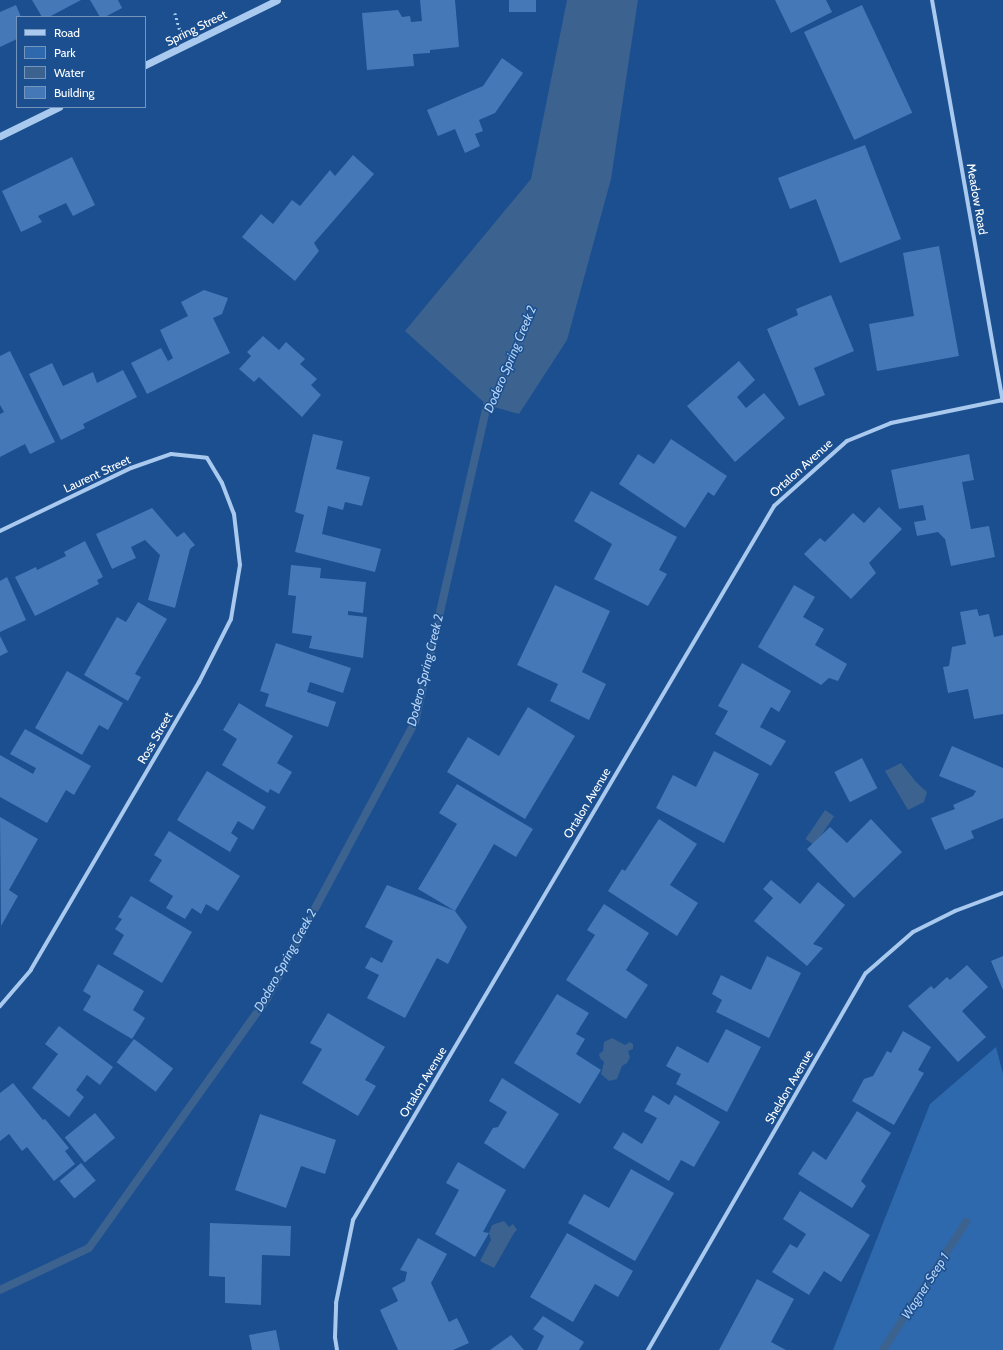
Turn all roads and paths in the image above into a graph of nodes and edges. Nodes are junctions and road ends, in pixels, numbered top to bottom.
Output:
1 (277, 0) edge
2 (932, 0) edge
3 (146, 65) edge
4 (57, 108) edge
5 (0, 136) edge
6 (1003, 401) edge
7 (207, 458) joint
8 (0, 531) edge
9 (1003, 894) edge
10 (0, 1006) edge
11 (338, 1350) edge
12 (648, 1350) edge

1 - 3 street, Spring Street
2 - 6 street, Meadow Road
4 - 5 street
6 - 11 street, Ortalon Avenue
7 - 8 street, Laurent Street
7 - 10 street, Ross Street
9 - 12 street, Sheldon Avenue

